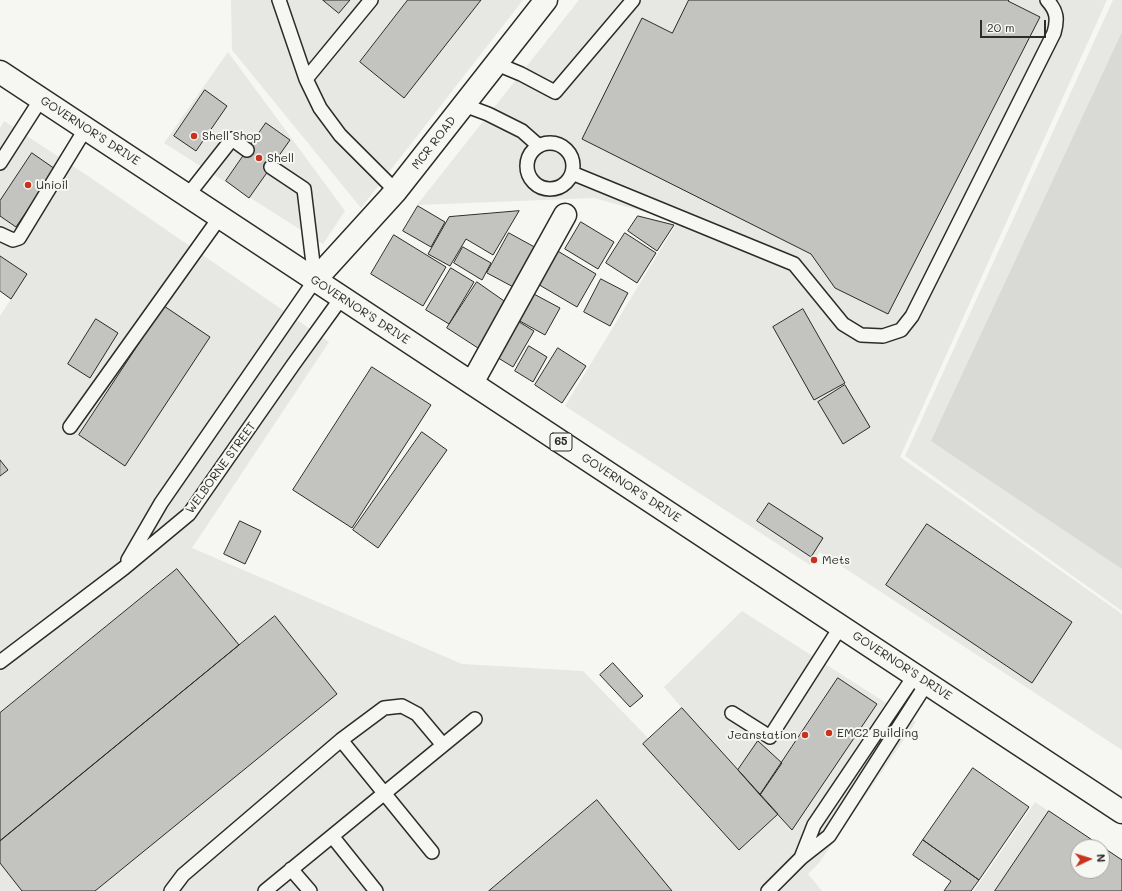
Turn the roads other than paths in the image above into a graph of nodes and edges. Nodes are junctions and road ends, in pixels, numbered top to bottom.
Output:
1 (279, 0) edge
2 (370, 0) edge
3 (546, 0) edge
4 (633, 0) edge
5 (1047, 0) edge
6 (497, 64) junction
7 (0, 72) edge
8 (306, 79) junction
9 (41, 99) junction
10 (464, 105) junction
11 (86, 128) junction
12 (538, 146) junction
13 (247, 150) dead end
14 (0, 163) edge
15 (271, 167) dead end
16 (572, 173) junction
17 (396, 191) junction
18 (188, 195) junction
19 (565, 215) dead end
20 (220, 217) junction
21 (0, 234) edge
22 (315, 280) junction
23 (342, 297) junction
24 (472, 383) junction
25 (70, 427) dead end
26 (124, 568) junction
27 (841, 626) junction
28 (0, 662) edge
29 (921, 679) junction
30 (732, 713) dead end
31 (475, 719) dead end
32 (341, 740) junction
33 (443, 745) junction
34 (384, 793) junction
35 (1120, 806) edge
36 (332, 836) junction
37 (432, 852) dead end
38 (801, 858) junction
39 (292, 869) junction
40 (172, 891) edge
41 (264, 891) edge
42 (310, 891) edge
43 (376, 891) edge
44 (768, 891) edge

1 - 8 lane
2 - 8 lane
3 - 6 main road, MCR ROAD
4 - 6 lane
5 - 16 lane
6 - 10 main road, MCR ROAD
7 - 9 main road, GOVERNOR'S DRIVE / 65
8 - 17 lane
9 - 11 main road, GOVERNOR'S DRIVE / 65
9 - 14 lane
10 - 12 lane
10 - 17 main road, MCR ROAD
11 - 18 main road, GOVERNOR'S DRIVE / 65
11 - 21 lane
12 - 16 lane
12 - 16 lane
13 - 18 lane
15 - 22 lane
17 - 22 main road, MCR ROAD
18 - 20 main road, GOVERNOR'S DRIVE / 65
19 - 24 main road
20 - 22 main road, GOVERNOR'S DRIVE / 65
20 - 25 lane
22 - 23 main road, GOVERNOR'S DRIVE / 65
22 - 26 lane, WELBORNE STREET
23 - 24 main road, GOVERNOR'S DRIVE / 65
23 - 26 lane, WELBORNE STREET
24 - 27 main road, GOVERNOR'S DRIVE / 65
26 - 28 lane, WELBORNE STREET
27 - 29 main road, GOVERNOR'S DRIVE / 65
27 - 30 lane
29 - 35 main road, GOVERNOR'S DRIVE / 65
29 - 38 lane
29 - 38 lane
31 - 33 lane
32 - 33 lane
32 - 34 lane
32 - 40 lane
33 - 34 lane
34 - 36 lane
34 - 37 lane
36 - 39 lane
36 - 43 lane
38 - 44 lane
39 - 41 lane
39 - 42 lane

